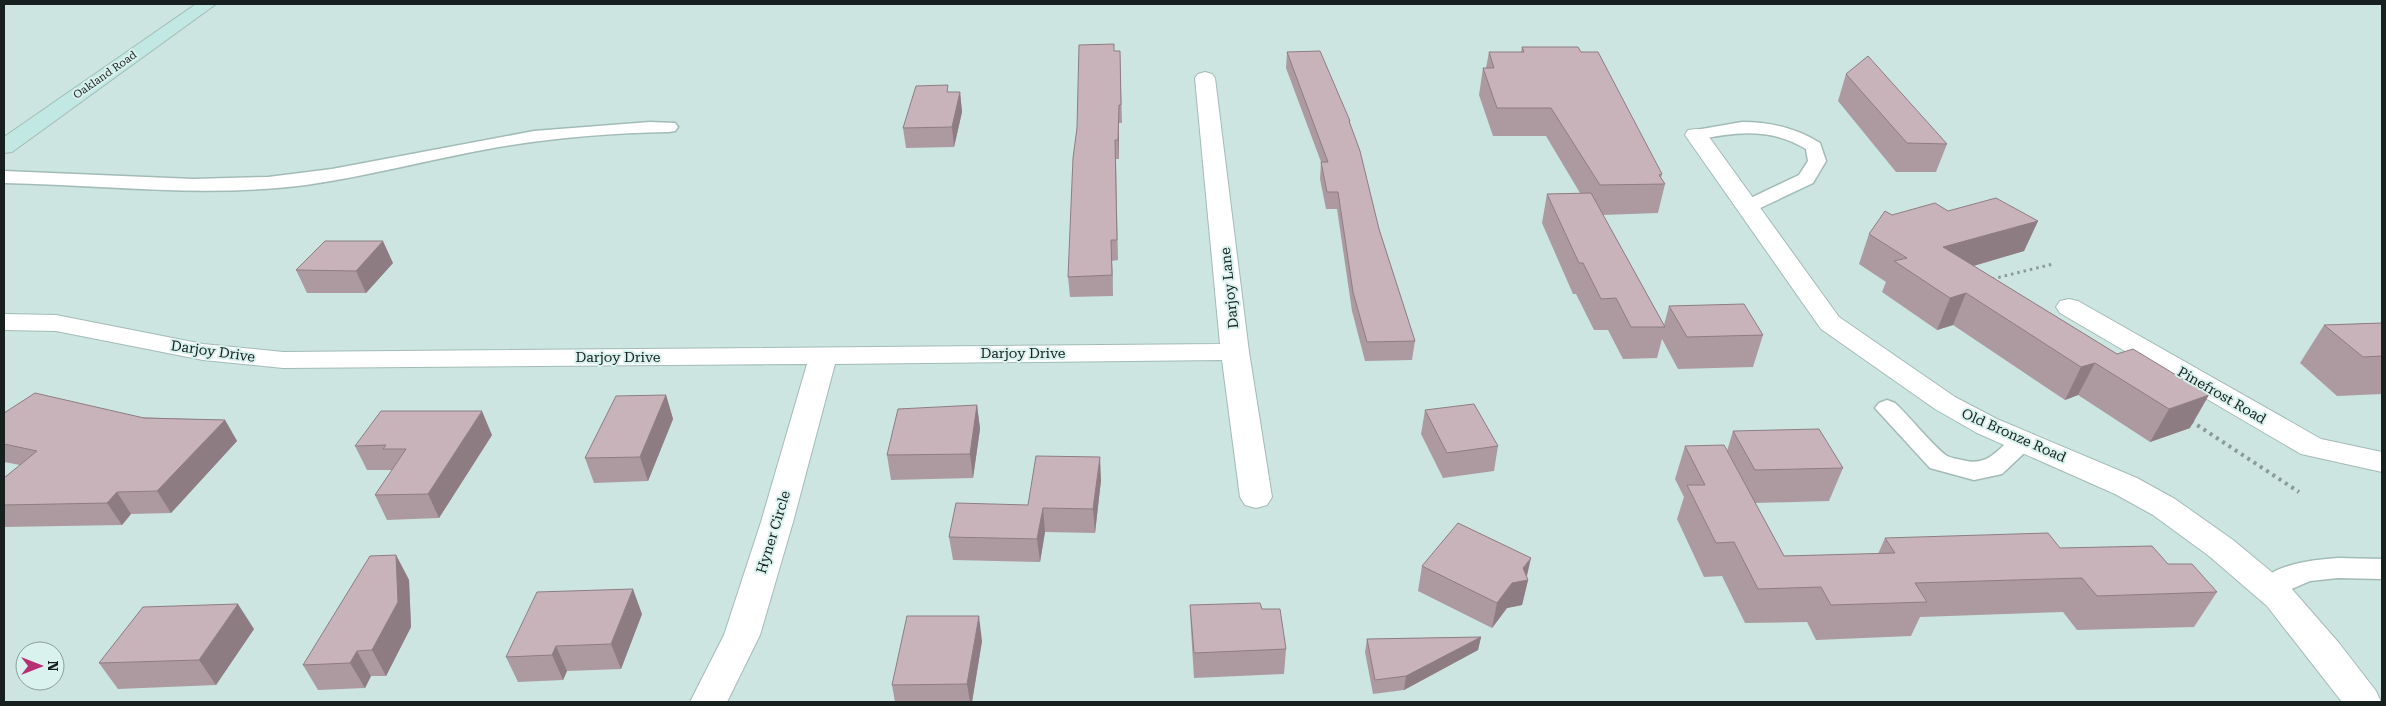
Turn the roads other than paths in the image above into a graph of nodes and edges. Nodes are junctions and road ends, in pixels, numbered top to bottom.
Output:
1 (207, 4) edge
2 (1205, 78) dead end
3 (669, 127) dead end
4 (1696, 134) joint
5 (4, 147) edge
6 (4, 177) edge
7 (1748, 207) junction
8 (2069, 307) dead end
9 (4, 322) edge
10 (1235, 352) junction
11 (823, 356) junction
12 (1887, 408) dead end
13 (2025, 441) junction
14 (2382, 462) edge
15 (1256, 497) dead end
16 (2382, 569) edge
17 (2269, 589) junction
18 (709, 702) edge
19 (2363, 702) edge

1 - 5 street, Oakland Road
2 - 10 street, Darjoy Lane
3 - 6 lane
4 - 7 street, Old Bronze Road
4 - 7 lane
7 - 13 street, Old Bronze Road
8 - 14 street, Pinefrost Road
9 - 11 street, Darjoy Drive
10 - 11 street, Darjoy Drive
10 - 15 street, Darjoy Lane
11 - 18 street, Hyner Circle
12 - 13 lane
13 - 17 street, Old Bronze Road
16 - 17 lane
17 - 19 street, Old Bronze Road

